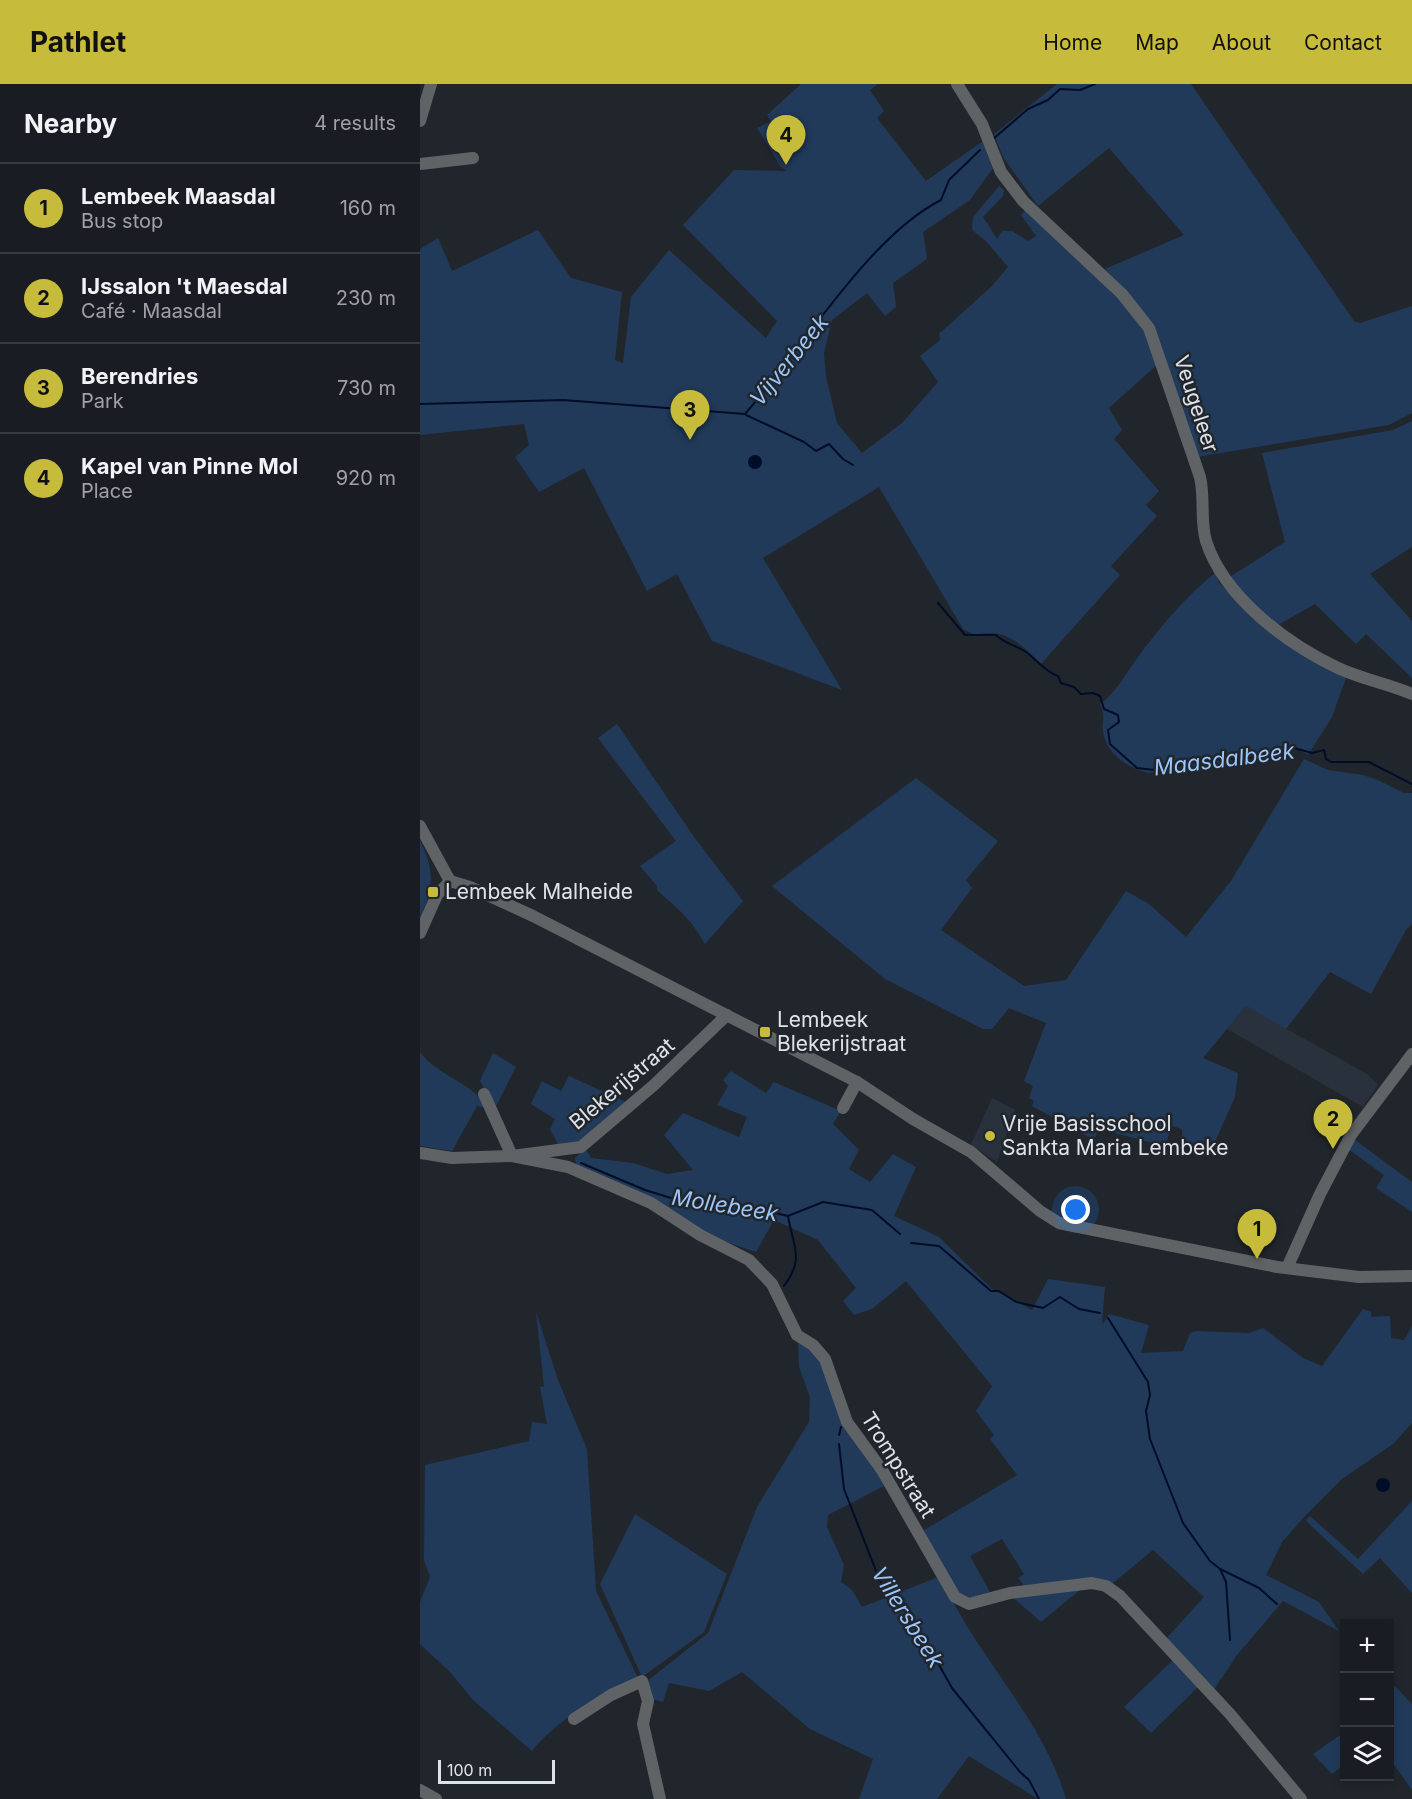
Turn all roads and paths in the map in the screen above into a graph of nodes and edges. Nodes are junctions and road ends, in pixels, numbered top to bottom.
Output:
1 (432, 84) edge
2 (957, 84) edge
3 (420, 121) edge
4 (473, 158) dead end
5 (420, 164) edge
6 (1412, 693) edge
7 (420, 826) edge
8 (456, 883) junction
9 (420, 933) edge
10 (727, 1015) junction
11 (1412, 1054) edge
12 (857, 1082) junction
13 (484, 1094) dead end
14 (843, 1108) dead end
15 (572, 1150) junction
16 (420, 1153) edge
17 (512, 1156) junction
18 (568, 1167) junction
19 (1287, 1268) junction
20 (1412, 1276) edge
21 (574, 1719) dead end
22 (420, 1790) edge
23 (436, 1799) edge
24 (660, 1799) edge
25 (1300, 1799) edge

1 - 3 street
2 - 6 street, Veugeleer
4 - 5 street
7 - 8 street
8 - 9 street
8 - 10 street
10 - 12 street
10 - 15 street, Blekerijstraat
11 - 19 street
12 - 14 street
12 - 19 street
13 - 17 street
15 - 17 street, Blekerijstraat
15 - 18 street
16 - 17 street, Blekerijstraat
17 - 18 street, Trompstraat
18 - 25 street, Trompstraat
19 - 20 street
21 - 24 street
22 - 23 street

